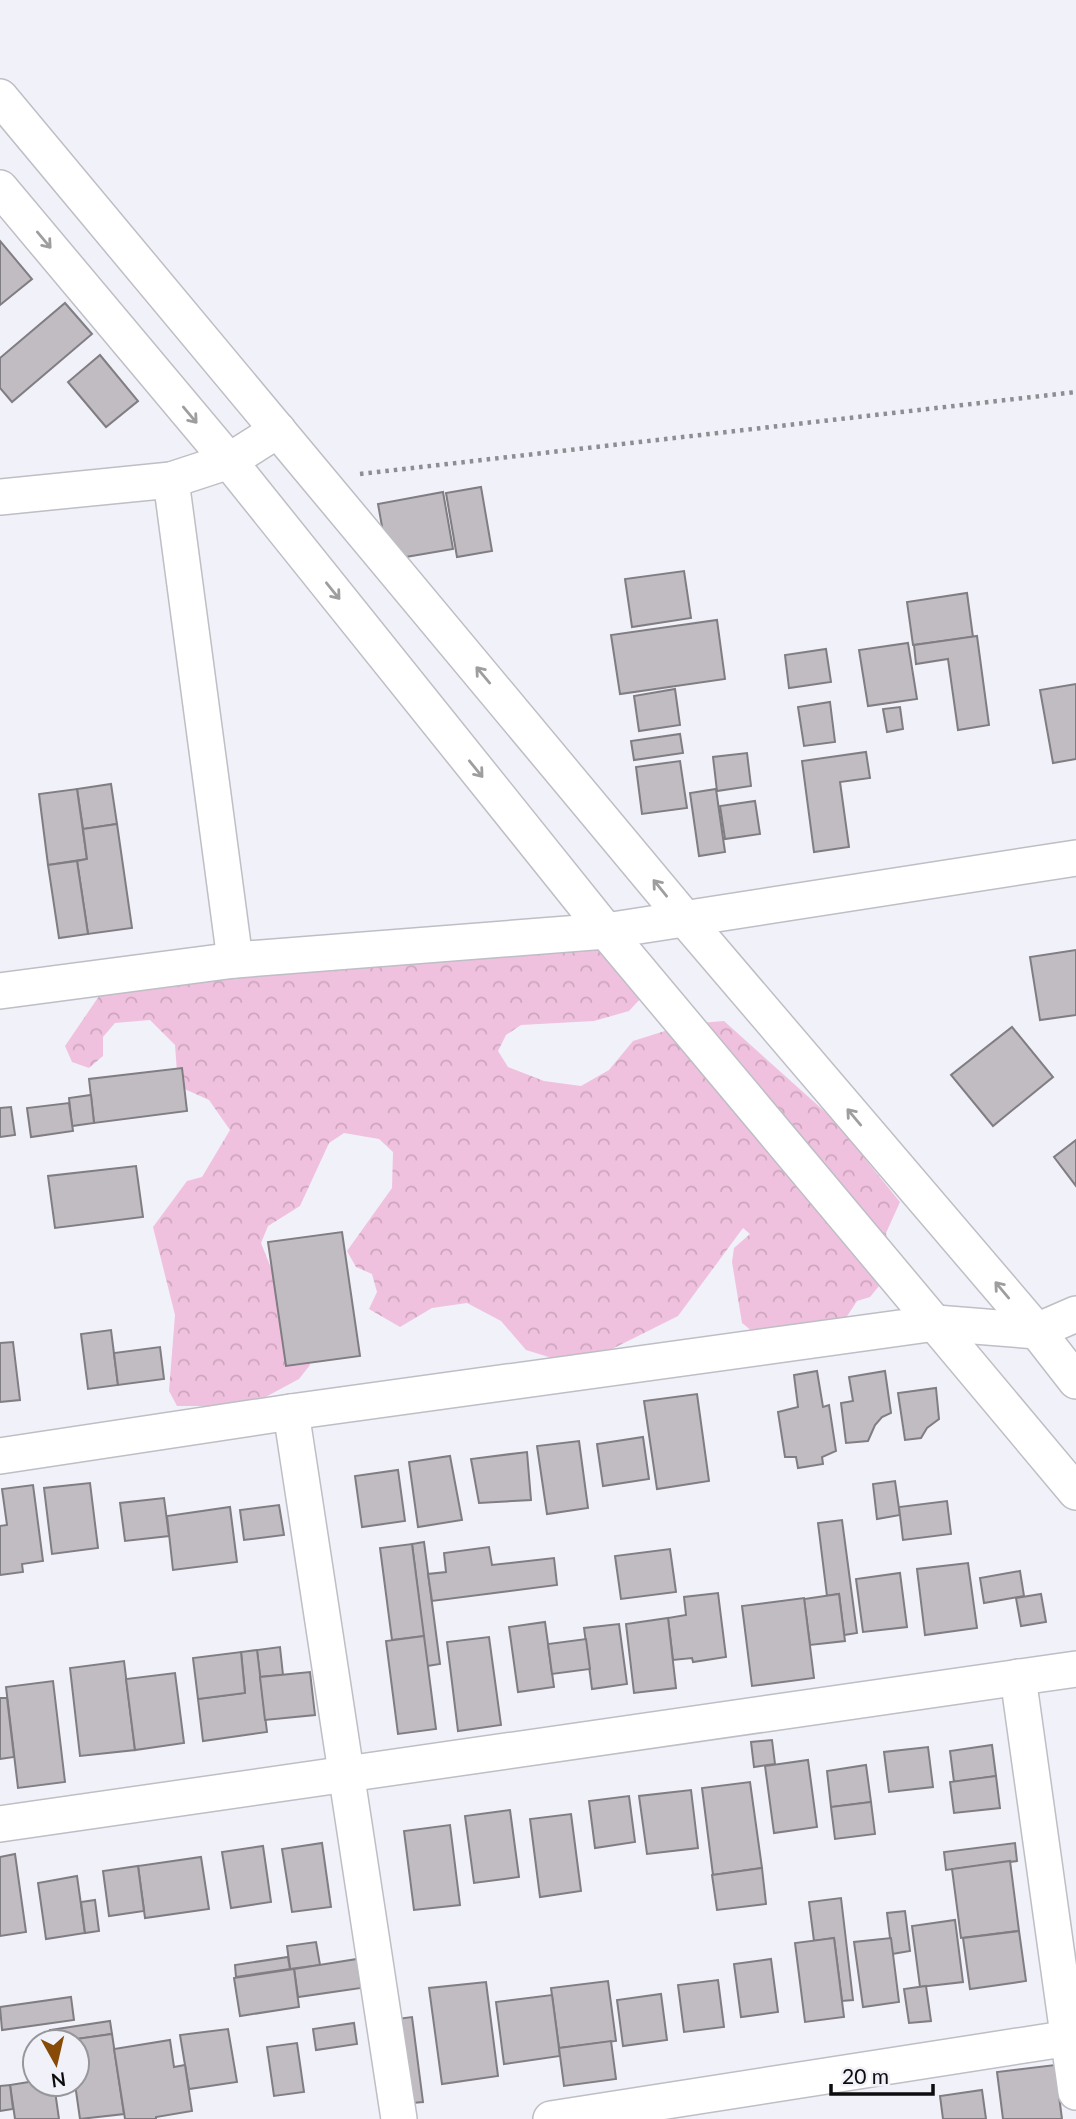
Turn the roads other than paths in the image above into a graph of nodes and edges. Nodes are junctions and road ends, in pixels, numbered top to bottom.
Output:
1 (0, 97) edge
2 (0, 188) edge
3 (278, 430) junction
4 (229, 461) junction
5 (171, 480) junction
6 (0, 497) edge
7 (1076, 858) edge
8 (686, 920) junction
9 (606, 932) junction
10 (235, 960) junction
11 (0, 991) edge
12 (1076, 1314) edge
13 (936, 1323) junction
14 (1037, 1331) junction
15 (1076, 1381) edge
16 (291, 1412) junction
17 (0, 1456) edge
18 (1076, 1492) edge
19 (1076, 1669) edge
20 (1018, 1677) junction
21 (347, 1776) junction
22 (0, 1824) edge
23 (1072, 2038) edge
24 (1076, 2092) edge
25 (399, 2119) edge
26 (551, 2119) edge

1 - 3 street
2 -> 4 street
3 - 4 street
8 -> 3 street
4 - 5 street
4 -> 9 street
5 - 6 street
5 - 10 street
7 - 8 street
8 - 9 street
14 -> 8 street
9 - 10 street
9 - 13 street
10 - 11 street
12 - 14 street
13 - 14 street
13 - 16 street
13 - 18 street
14 - 15 street
16 - 17 street
16 - 21 street
19 - 20 street
20 - 21 street
20 - 23 street
21 - 22 street
21 - 25 street
23 - 24 street
23 - 26 street

